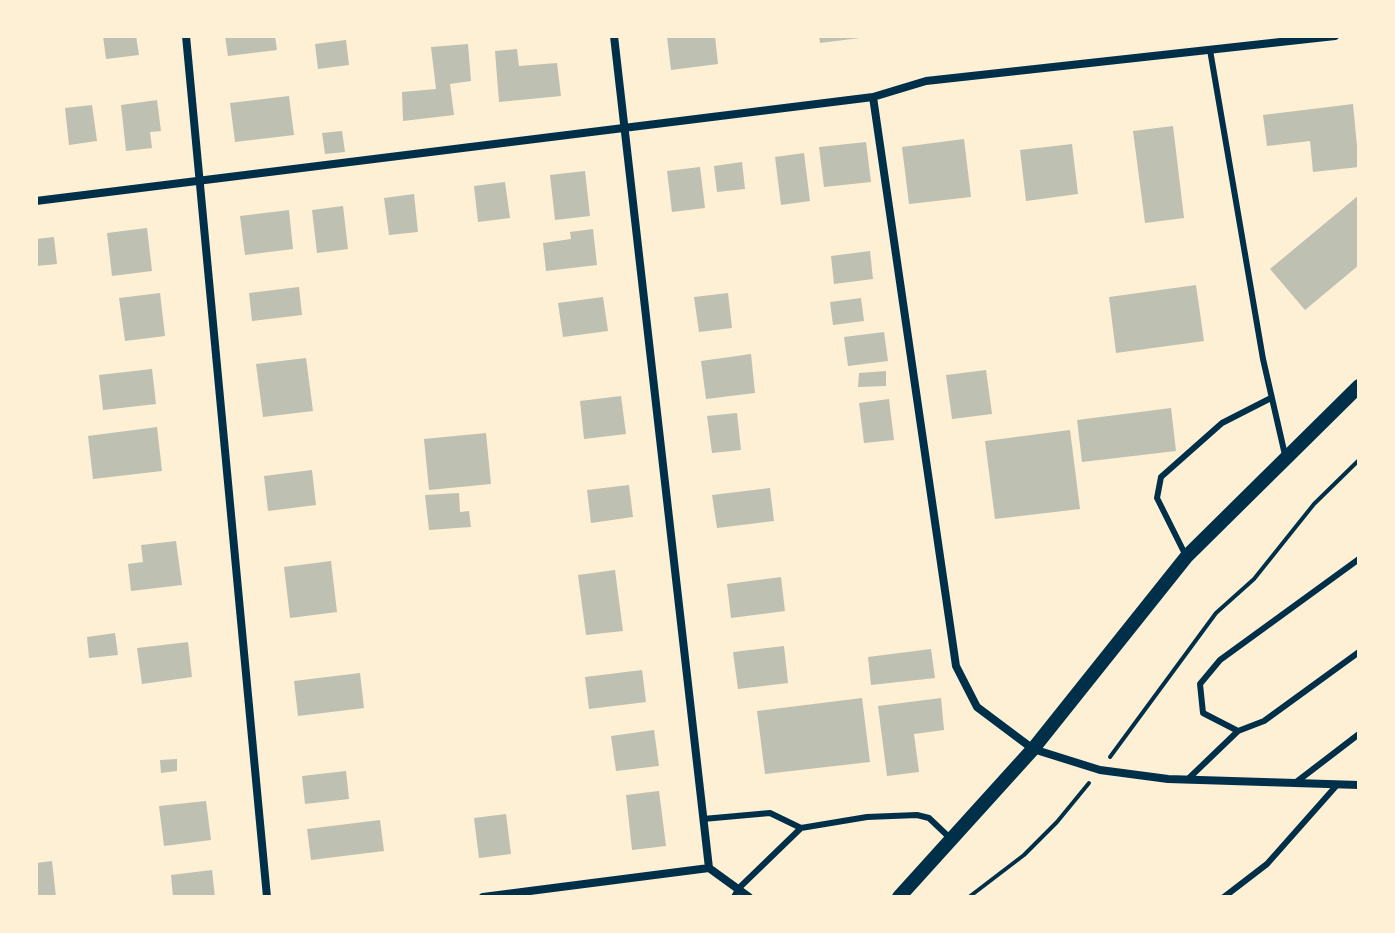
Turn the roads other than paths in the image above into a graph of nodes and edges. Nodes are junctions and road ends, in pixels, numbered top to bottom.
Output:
1 (186, 36) edge
2 (614, 36) edge
3 (1335, 36) edge
4 (1300, 38) edge
5 (1210, 50) junction
6 (873, 97) junction
7 (623, 128) junction
8 (199, 182) junction
9 (36, 201) edge
10 (1359, 386) edge
11 (1271, 398) junction
12 (1285, 456) junction
13 (1187, 556) junction
14 (1359, 559) edge
15 (1359, 652) edge
16 (1238, 731) junction
17 (1359, 734) edge
18 (1033, 749) junction
19 (1187, 780) junction
20 (1295, 783) junction
21 (1337, 785) junction
22 (1359, 785) edge
23 (703, 819) junction
24 (801, 828) junction
25 (953, 841) junction
26 (709, 868) junction
27 (739, 888) junction
28 (528, 894) edge
29 (267, 897) edge
30 (483, 897) edge
31 (734, 897) edge
32 (749, 897) edge
33 (899, 897) edge
34 (1224, 897) edge

1 - 8 street
2 - 7 street
3 - 4 street
4 - 5 street
5 - 6 street
5 - 11 lane
6 - 7 street
6 - 18 street
7 - 8 street
7 - 23 street
8 - 9 street
8 - 29 street
10 - 12 street
11 - 12 lane
11 - 13 lane
12 - 13 street
13 - 18 street
14 - 16 lane
15 - 16 lane
16 - 19 lane
17 - 20 lane
18 - 19 street
18 - 25 street
19 - 20 street
20 - 21 street
21 - 22 street
21 - 34 lane
23 - 24 lane
23 - 26 street
24 - 25 lane
24 - 27 lane
25 - 33 street
26 - 27 street
26 - 28 street
27 - 31 lane
27 - 32 street
28 - 30 street

